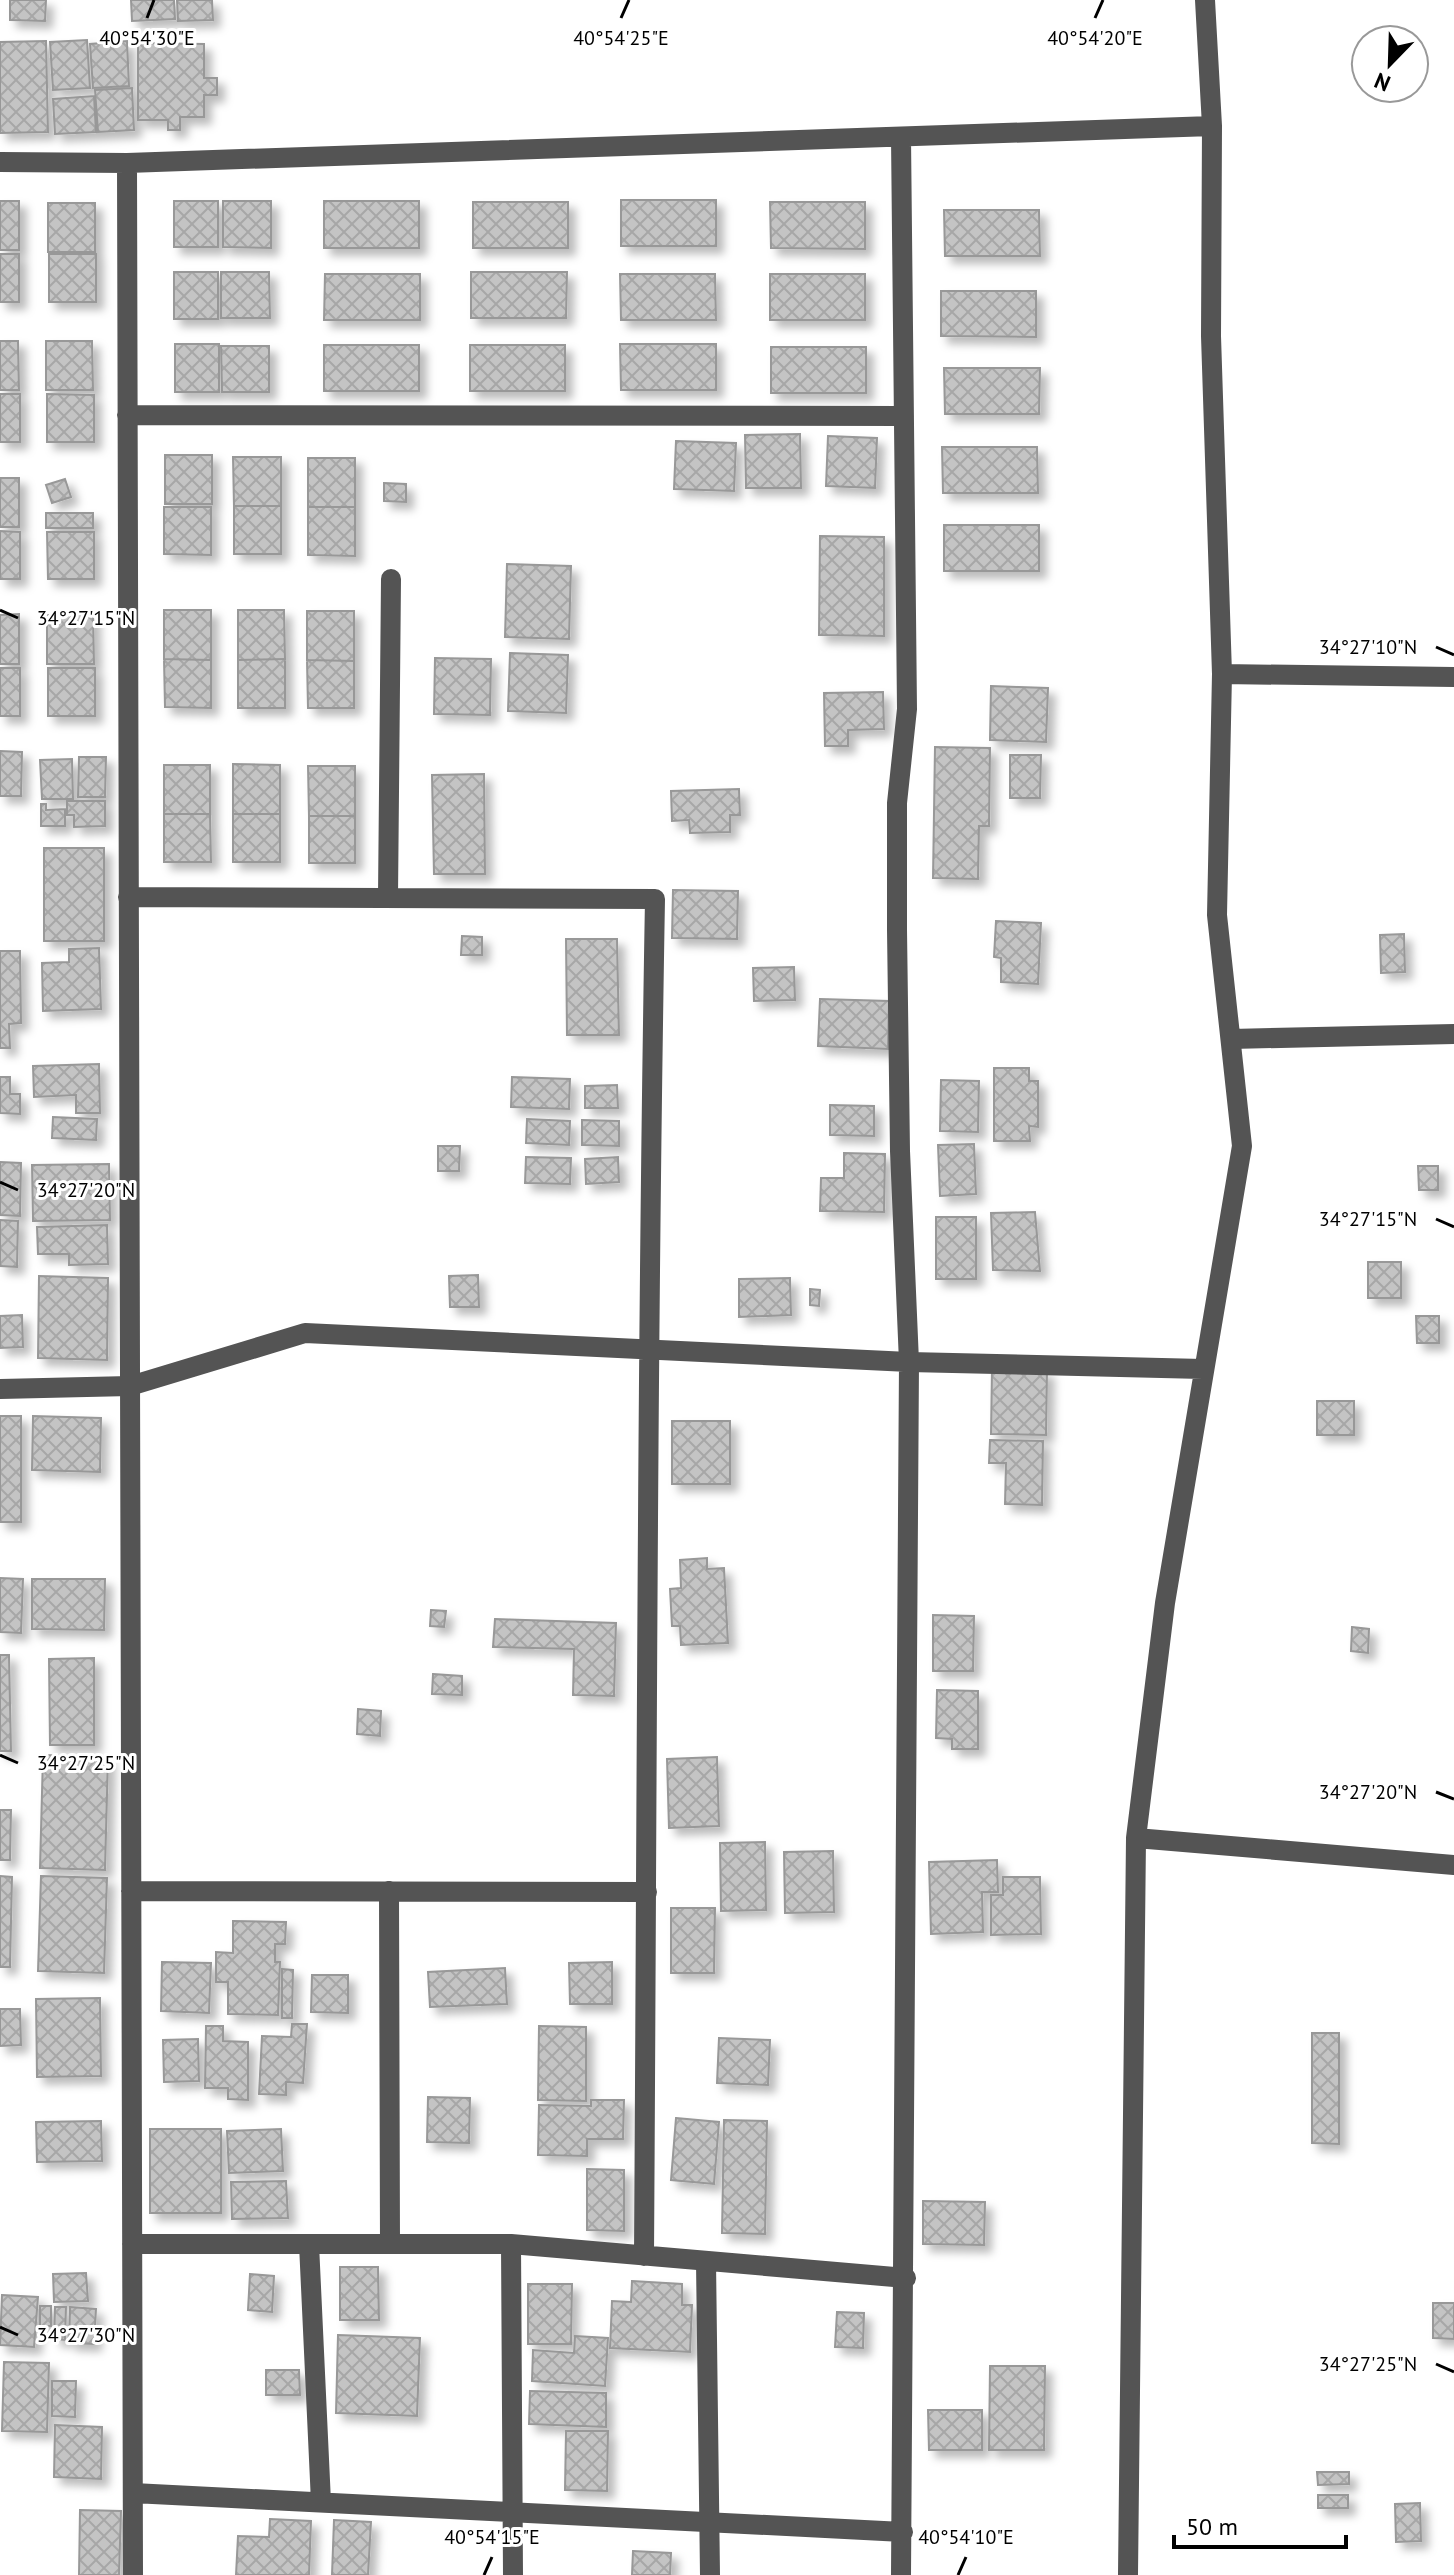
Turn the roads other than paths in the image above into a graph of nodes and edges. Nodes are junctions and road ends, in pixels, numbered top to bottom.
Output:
1 (1205, 0) edge
2 (1212, 126) junction
3 (901, 137) junction
4 (0, 162) edge
5 (127, 163) junction
6 (127, 415) junction
7 (904, 416) junction
8 (391, 579) dead end
9 (1222, 674) junction
10 (1454, 677) edge
11 (128, 897) junction
12 (388, 897) junction
13 (1454, 1034) edge
14 (1231, 1039) junction
15 (647, 1349) junction
16 (909, 1362) junction
17 (1203, 1369) junction
18 (130, 1386) junction
19 (0, 1389) edge
20 (1136, 1838) junction
21 (1454, 1865) edge
22 (131, 1891) junction
23 (389, 1891) junction
24 (647, 1892) junction
25 (132, 2244) junction
26 (309, 2244) junction
27 (390, 2244) junction
28 (511, 2244) junction
29 (644, 2256) junction
30 (706, 2261) junction
31 (906, 2278) junction
32 (133, 2493) junction
33 (321, 2502) junction
34 (513, 2512) junction
35 (709, 2522) junction
36 (903, 2532) junction
37 (133, 2575) edge
38 (513, 2575) edge
39 (710, 2575) edge
40 (901, 2575) edge
41 (1128, 2575) edge

1 - 2 street
2 - 3 street
2 - 9 street
3 - 5 street
3 - 7 street
4 - 5 street
5 - 6 street
6 - 7 street
6 - 11 street
7 - 16 street
8 - 12 street
9 - 10 street
9 - 14 street
11 - 12 street
11 - 18 street
12 - 15 street
13 - 14 street
14 - 17 street
15 - 16 street
15 - 18 street
15 - 24 street
16 - 17 street
16 - 31 street
17 - 20 street
18 - 19 street
18 - 22 street
20 - 21 street
20 - 41 street
22 - 23 street
22 - 25 street
23 - 24 street
23 - 27 street
24 - 29 street
25 - 26 street
25 - 32 street
26 - 27 street
26 - 33 street
27 - 28 street
28 - 29 street
28 - 34 street
29 - 30 street
30 - 31 street
30 - 35 street
31 - 36 street
32 - 33 street
32 - 37 street
33 - 34 street
34 - 35 street
34 - 38 street
35 - 36 street
35 - 39 street
36 - 40 street

